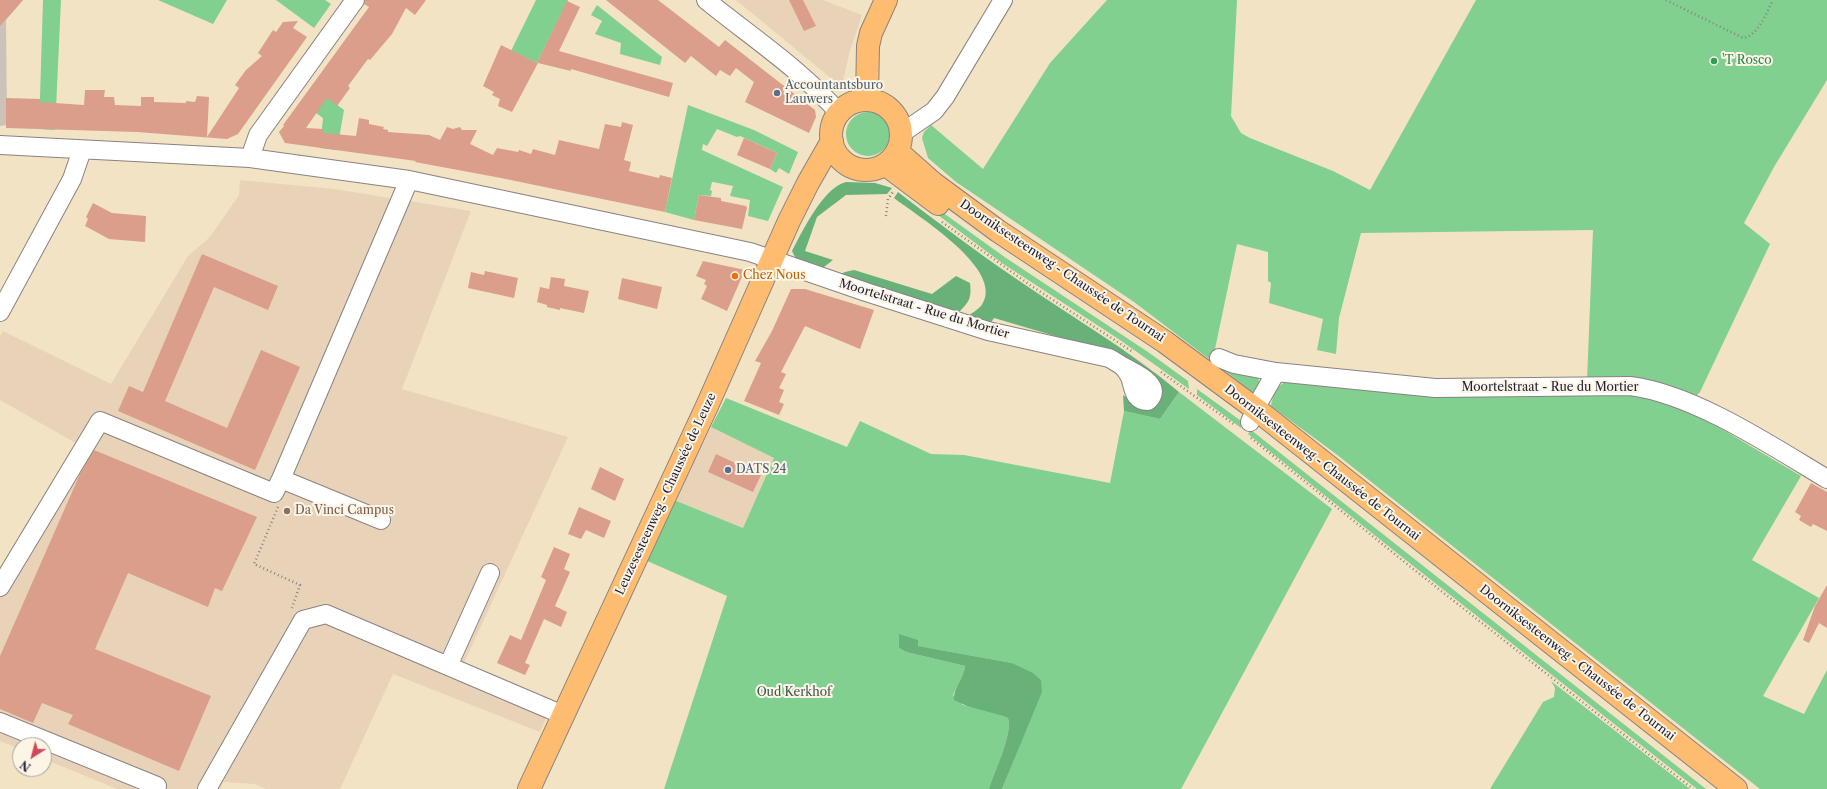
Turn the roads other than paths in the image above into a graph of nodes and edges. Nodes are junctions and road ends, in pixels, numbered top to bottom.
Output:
1 (354, 0) edge
2 (706, 0) edge
3 (886, 0) edge
4 (1003, 0) edge
5 (867, 100) junction
6 (839, 113) junction
7 (832, 141) junction
8 (0, 145) edge
9 (82, 150) junction
10 (895, 150) junction
11 (250, 158) junction
12 (849, 166) junction
13 (409, 180) junction
14 (801, 198) junction
15 (772, 260) junction
16 (0, 312) edge
17 (1219, 358) dead end
18 (1122, 366) dead end
19 (1276, 372) junction
20 (1249, 424) junction
21 (1827, 479) edge
22 (277, 486) junction
23 (381, 520) dead end
24 (490, 573) dead end
25 (0, 587) edge
26 (448, 666) junction
27 (563, 715) junction
28 (0, 722) edge
29 (160, 788) edge
30 (207, 789) edge
31 (529, 789) edge
32 (1714, 789) edge
33 (1736, 789) edge

1 - 11 street
2 - 6 street
3 - 5 main road
4 - 10 street
5 - 6 main road
5 - 10 main road
6 - 7 main road
7 - 12 main road
7 - 14 main road, Leuzesesteenweg - Chaussée de Leuze
8 - 9 street, Moortelstraat - Rue du Mortier
9 - 11 street, Moortelstraat - Rue du Mortier
9 - 16 street
10 - 12 main road
10 - 20 main road, Doorniksesteenweg - Chaussée de Tournai
11 - 13 street, Moortelstraat - Rue du Mortier
12 - 14 main road, Leuzesesteenweg - Chaussée de Leuze
13 - 15 street, Moortelstraat - Rue du Mortier
13 - 22 street
14 - 15 main road, Leuzesesteenweg - Chaussée de Leuze
15 - 18 street, Moortelstraat - Rue du Mortier
15 - 27 main road, Leuzesesteenweg - Chaussée de Leuze
17 - 19 street, Moortelstraat - Rue du Mortier
19 - 20 street
19 - 21 street, Moortelstraat - Rue du Mortier
20 - 32 main road, Doorniksesteenweg - Chaussée de Tournai
20 - 33 main road, Doorniksesteenweg - Chaussée de Tournai
22 - 23 street
22 - 25 street
24 - 26 street
26 - 27 street
26 - 30 street
27 - 31 main road, Leuzesesteenweg - Chaussée de Leuze
28 - 29 street

